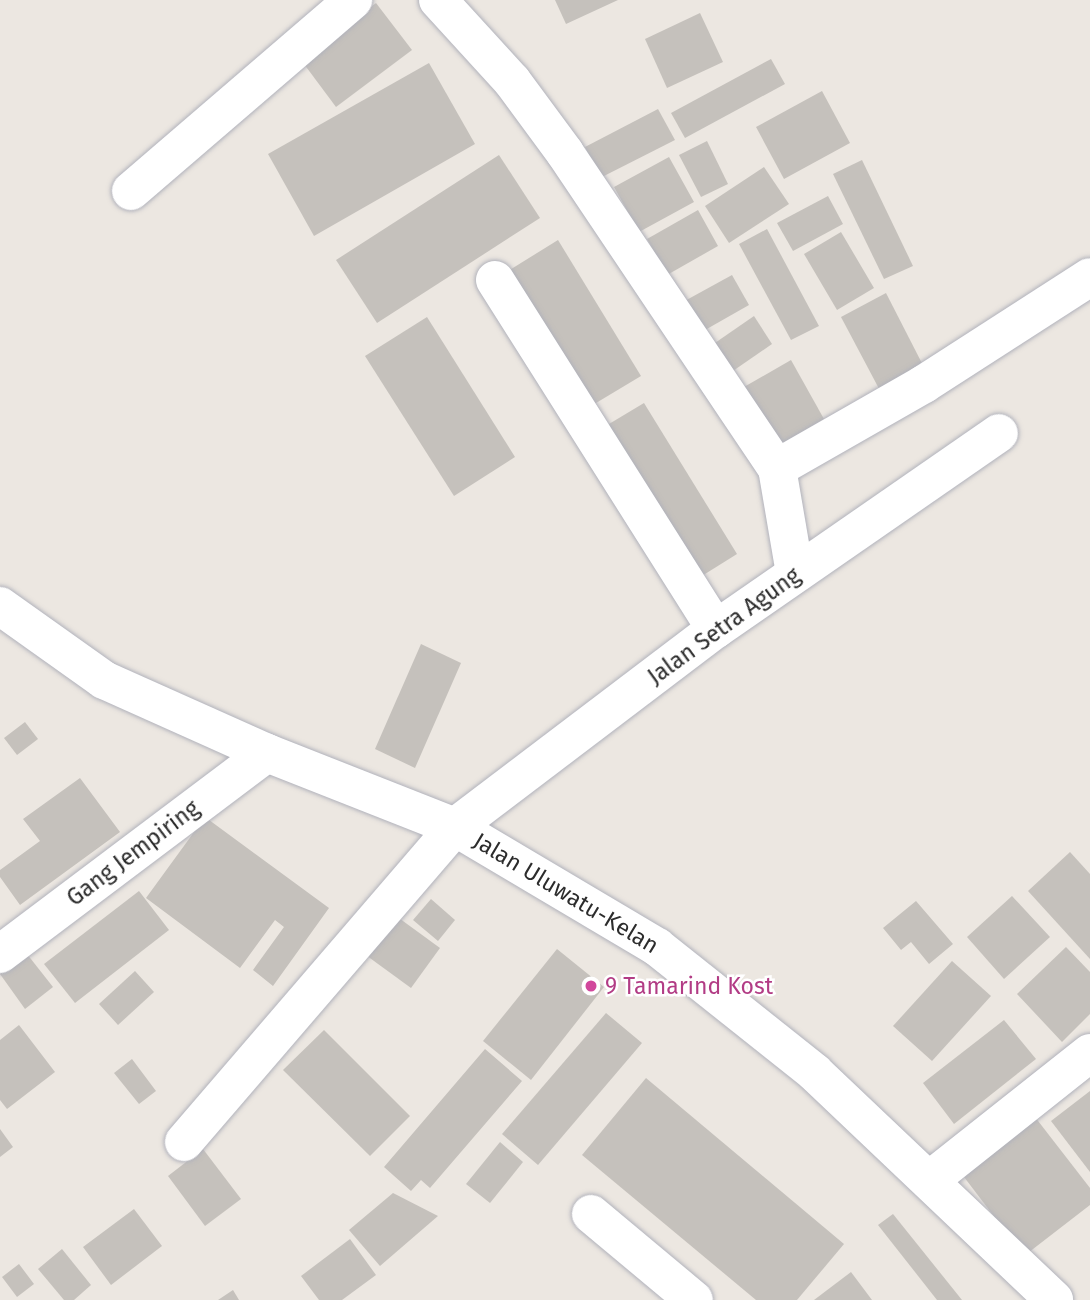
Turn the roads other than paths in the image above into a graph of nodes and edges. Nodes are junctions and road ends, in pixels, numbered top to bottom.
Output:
1 (353, 0) edge
2 (439, 0) edge
3 (131, 191) dead end
4 (1090, 277) edge
5 (495, 280) dead end
6 (999, 433) dead end
7 (776, 468) junction
8 (795, 573) junction
9 (0, 606) edge
10 (716, 629) junction
11 (267, 753) junction
12 (455, 827) junction
13 (0, 954) edge
14 (1090, 1053) edge
15 (184, 1142) dead end
16 (932, 1180) junction
17 (591, 1214) dead end
18 (694, 1300) edge
19 (1054, 1300) edge

1 - 3 street
2 - 7 street
4 - 7 street
5 - 10 street
6 - 8 street, Jalan Setra Agung
7 - 8 street
8 - 10 street, Jalan Setra Agung
9 - 11 street, Jalan Uluwatu-Kelan
10 - 12 street, Jalan Setra Agung
11 - 12 street, Jalan Uluwatu-Kelan
11 - 13 street, Gang Jempiring
12 - 15 street, Jalan Setra Agung
12 - 16 street, Jalan Uluwatu-Kelan
14 - 16 street
16 - 19 street, Jalan Uluwatu-Kelan
17 - 18 street

